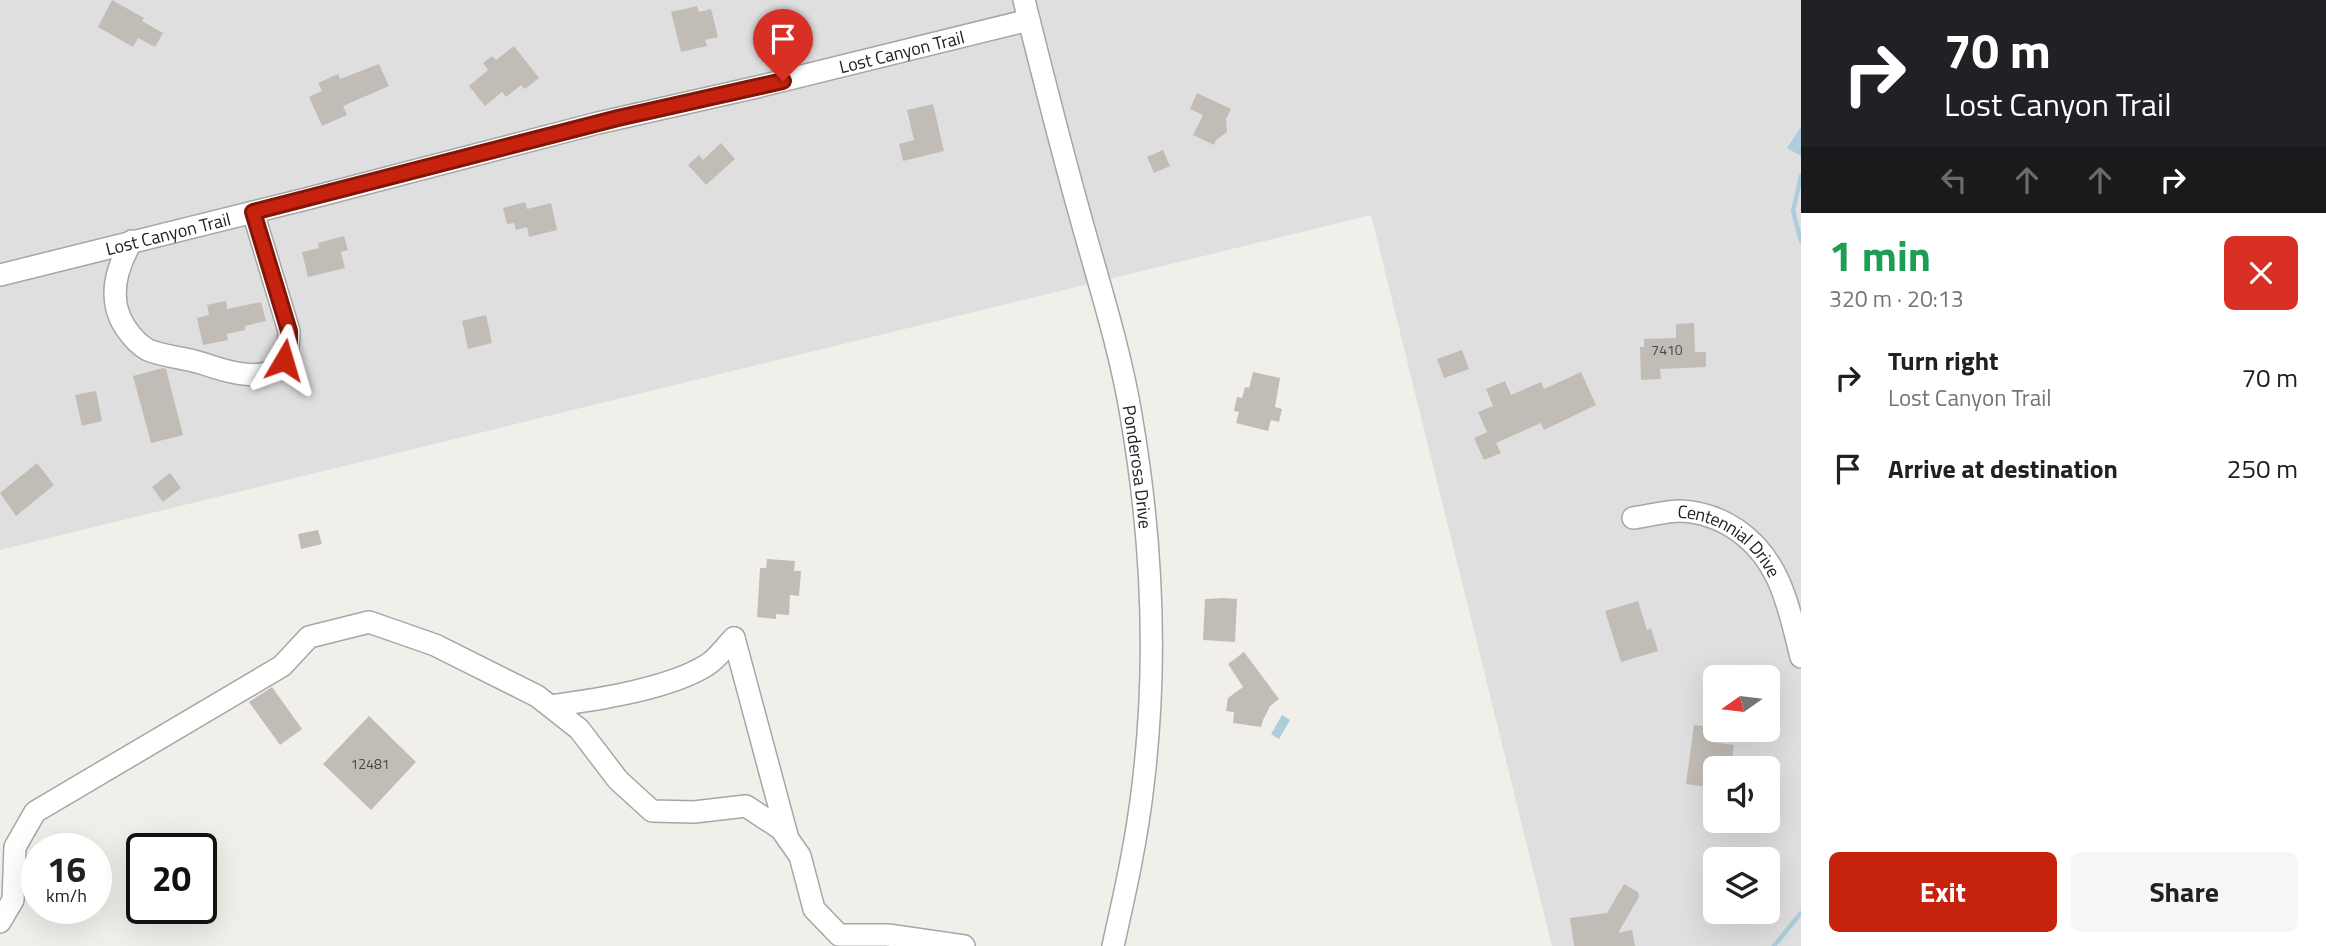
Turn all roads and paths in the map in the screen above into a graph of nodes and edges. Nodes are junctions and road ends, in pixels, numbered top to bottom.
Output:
1 (1026, 10) edge
2 (253, 212) junction
3 (132, 241) junction
4 (0, 275) edge
5 (1633, 518) dead end
6 (1801, 657) edge
7 (550, 706) junction
8 (788, 839) junction
9 (0, 922) edge
10 (964, 946) edge
11 (1112, 946) edge

1 - 2 street, Lost Canyon Trail
1 - 11 street, Ponderosa Drive
2 - 3 street, Lost Canyon Trail
2 - 3 street
3 - 4 street, Lost Canyon Trail
5 - 6 street, Centennial Drive
7 - 8 street
7 - 8 street
7 - 9 street
8 - 10 street

